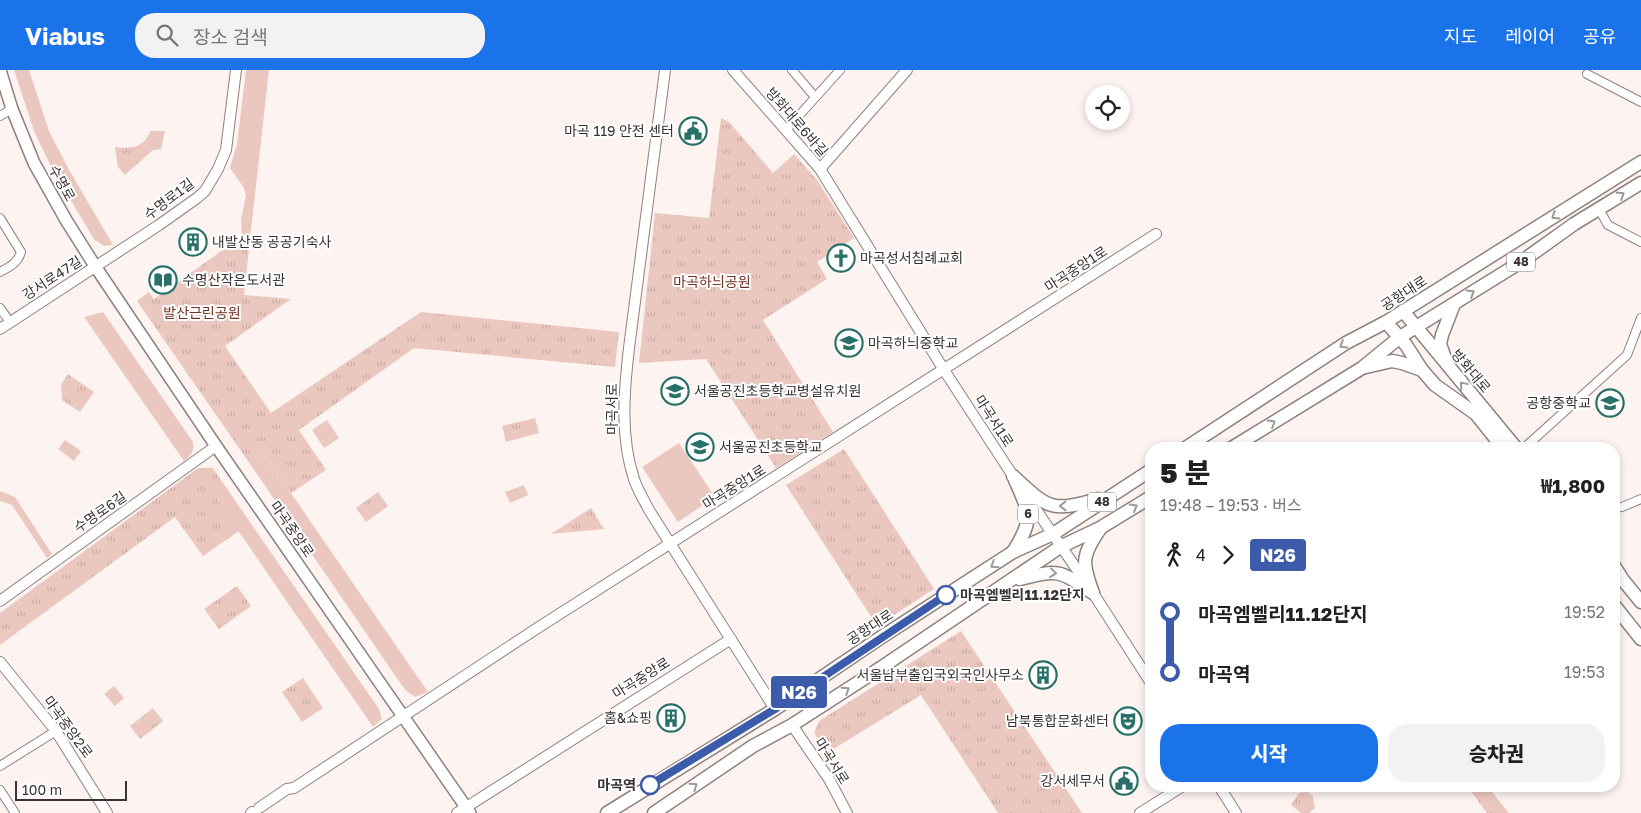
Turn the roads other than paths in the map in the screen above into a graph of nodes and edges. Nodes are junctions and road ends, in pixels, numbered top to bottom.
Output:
1 (0, 70) edge
2 (236, 70) edge
3 (665, 70) edge
4 (733, 70) edge
5 (792, 70) edge
6 (840, 70) edge
7 (907, 70) edge
8 (1588, 74) dead end
9 (816, 97) junction
10 (1641, 100) edge
11 (12, 109) junction
12 (0, 116) edge
13 (786, 130) junction
14 (1641, 162) edge
15 (820, 169) junction
16 (1641, 183) edge
17 (1599, 209) junction
18 (0, 218) edge
19 (1156, 234) dead end
20 (1641, 242) edge
21 (95, 266) junction
22 (0, 272) edge
23 (1454, 304) junction
24 (0, 308) edge
25 (1403, 311) junction
26 (1641, 318) edge
27 (10, 322) junction
28 (1386, 322) junction
29 (1415, 327) junction
30 (0, 329) edge
31 (1639, 332) edge
32 (1400, 337) junction
33 (1448, 365) junction
34 (1362, 368) junction
35 (944, 370) junction
36 (1422, 370) junction
37 (1195, 442) edge
38 (1241, 442) edge
39 (1498, 442) edge
40 (1511, 442) edge
41 (1531, 442) edge
42 (216, 446) junction
43 (1145, 474) edge
44 (1012, 476) junction
45 (1110, 496) junction
46 (1641, 499) edge
47 (1145, 501) edge
48 (1620, 507) edge
49 (1100, 528) junction
50 (1053, 534) junction
51 (671, 543) junction
52 (1060, 547) junction
53 (1013, 552) junction
54 (1620, 575) edge
55 (1010, 581) junction
56 (1092, 593) junction
57 (0, 600) edge
58 (1641, 602) edge
59 (1620, 613) edge
60 (731, 639) junction
61 (1641, 639) edge
62 (0, 662) edge
63 (1145, 674) edge
64 (775, 709) junction
65 (403, 716) junction
66 (792, 725) junction
67 (56, 731) junction
68 (0, 766) edge
69 (0, 790) edge
70 (1173, 792) edge
71 (1223, 792) edge
72 (464, 811) edge
73 (256, 812) edge
74 (15, 813) edge
75 (107, 813) edge
76 (607, 813) edge
77 (654, 813) edge
78 (847, 813) edge
79 (1140, 813) edge
80 (1236, 813) edge

1 - 11 main road, 수명로
2 - 21 street, 수명로1길
3 - 51 street, 마곡서로
4 - 13 street, 방화대로6바길 / 6
5 - 9 street
6 - 9 street
7 - 15 street
8 - 10 street
9 - 13 street
11 - 12 street
11 - 21 main road, 수명로
13 - 15 street, 방화대로6바길 / 6
14 -> 25 main road, 공항대로 / 48
15 - 35 street, 마곡서1로 / 6
17 -> 16 main road, 48
17 - 20 street
23 -> 17 main road, 48
18 - 22 street
19 - 35 street, 마곡중앙1로
21 - 27 street, 강서로47길
21 - 42 main road, 마곡중앙로
23 - 29 main road, 48
23 - 33 main road
24 - 27 street
25 - 28 main road, 공항대로 / 48
25 - 29 main road, 방화대로
26 - 31 street
27 - 30 street, 강서로47길
28 - 32 main road, 방화대로
28 -> 37 main road, 공항대로 / 48
29 - 32 main road, 48
29 - 33 main road, 방화대로
31 - 41 street
32 - 34 main road, 48
32 - 36 main road, 방화대로
40 -> 33 main road, 방화대로
34 - 36 main road
38 -> 34 main road, 48
35 - 44 street, 마곡서1로 / 6
35 - 51 street, 마곡중앙1로
36 - 39 main road, 방화대로
42 - 57 street, 수명로6길
42 - 65 main road, 마곡중앙로
43 - 45 main road, 공항대로 / 48
45 -> 44 main road
44 - 50 street, 마곡서1로 / 6
44 - 53 main road, 6
45 - 50 main road, 공항대로 / 48
46 - 48 street
49 -> 47 main road, 48
49 - 52 main road, 48
49 - 56 main road
50 - 52 street, 마곡서1로 / 6
50 - 53 main road, 공항대로 / 6
51 - 60 street, 마곡서로
51 - 65 street, 마곡중앙1로
52 - 55 main road
52 - 56 street, 마곡서1로
53 -> 64 main road, 공항대로 / 6
54 - 58 main road
55 -> 56 main road
66 -> 55 main road
56 - 63 street, 마곡서1로
59 - 61 main road
60 - 64 street, 마곡서로
60 - 72 street, 마곡중앙로
62 - 67 street, 마곡중앙2로
64 - 76 main road, 공항대로 / 6
65 - 72 main road, 마곡중앙로
65 - 73 street
77 -> 66 main road
66 - 78 street, 마곡서로
67 - 68 street
67 - 75 street, 마곡중앙2로
69 - 74 street
70 - 79 street
71 - 80 street

